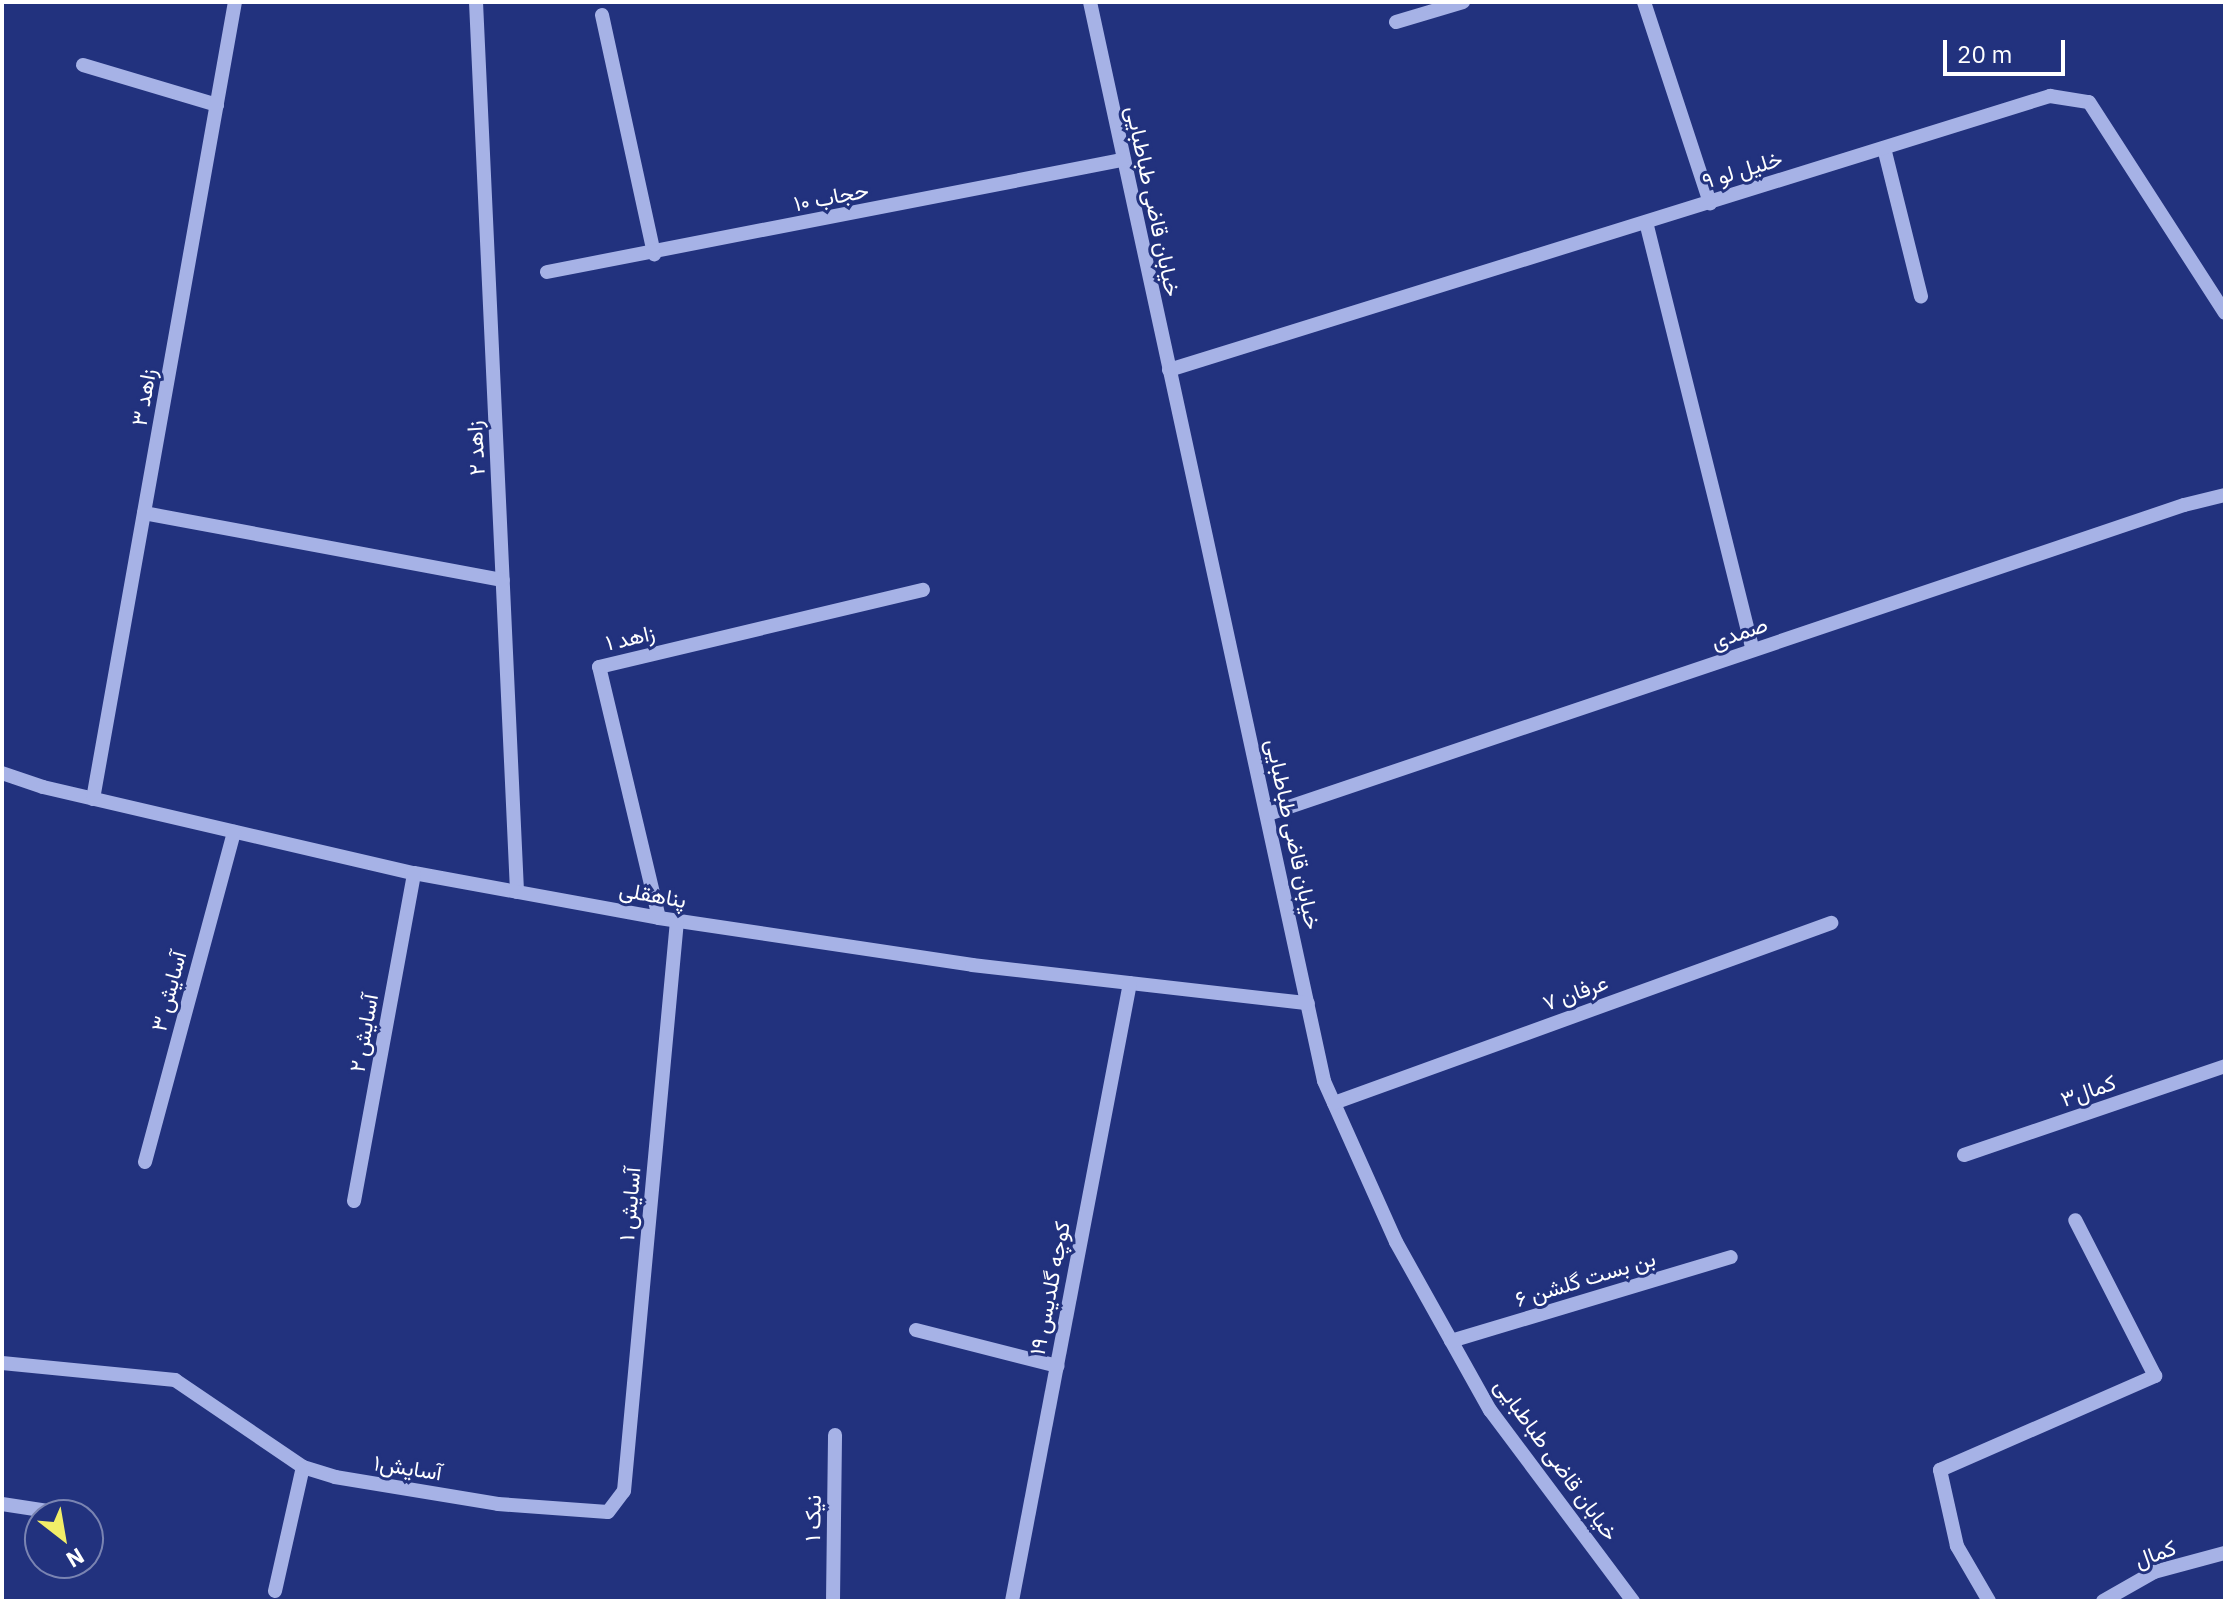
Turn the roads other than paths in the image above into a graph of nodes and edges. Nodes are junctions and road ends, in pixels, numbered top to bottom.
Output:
1 (235, 2) edge
2 (476, 2) edge
3 (1090, 2) edge
4 (1463, 2) edge
5 (1644, 2) edge
6 (602, 15) dead end
7 (1396, 22) dead end
8 (83, 65) dead end
9 (217, 105) junction
10 (1884, 148) junction
11 (1122, 160) junction
12 (1710, 203) junction
13 (1646, 222) junction
14 (654, 254) junction
15 (547, 272) dead end
16 (1921, 296) dead end
17 (2225, 313) edge
18 (1169, 370) junction
19 (2225, 495) edge
20 (144, 513) junction
21 (503, 580) junction
22 (923, 590) dead end
23 (1753, 650) junction
24 (2, 773) edge
25 (93, 799) junction
26 (1268, 814) junction
27 (234, 832) junction
28 (414, 873) junction
29 (517, 892) junction
30 (659, 918) junction
31 (677, 921) junction
32 (1831, 923) dead end
33 (1130, 983) junction
34 (1308, 1003) junction
35 (2225, 1066) edge
36 (1334, 1103) junction
37 (1964, 1155) dead end
38 (145, 1162) dead end
39 (354, 1201) dead end
40 (2075, 1220) dead end
41 (1731, 1257) dead end
42 (916, 1330) dead end
43 (1451, 1341) junction
44 (2, 1363) edge
45 (1057, 1366) junction
46 (835, 1435) dead end
47 (303, 1467) junction
48 (624, 1491) joint
49 (2, 1504) edge
50 (24, 1507) edge
51 (2225, 1553) edge
52 (275, 1591) dead end
53 (833, 1601) edge
54 (1012, 1601) edge
55 (1633, 1601) edge
56 (1989, 1601) edge
57 (2103, 1601) edge

1 - 9 street, زاهد ۳
2 - 21 street, زاهد ۲
3 - 11 street, خیابان قاضی طباطبایی
4 - 7 street
5 - 12 street
6 - 14 street
8 - 9 street
9 - 20 street, زاهد ۳
10 - 12 street, خلیل لو ۹
10 - 16 street
10 - 17 street, خلیل لو ۹
11 - 14 street, حجاب ۱۰
11 - 18 street, خیابان قاضی طباطبایی
12 - 13 street, خلیل لو ۹
13 - 18 street, خلیل لو ۹
13 - 23 street
14 - 15 street, حجاب ۱۰
18 - 26 street, خیابان قاضی طباطبایی
19 - 23 street, صمدی
20 - 21 street
20 - 25 street, زاهد ۳
21 - 29 street, زاهد ۲
22 - 30 street, زاهد ۱
23 - 26 street, صمدی
24 - 25 street, پناهقلی
25 - 27 street, پناهقلی
26 - 34 street, خیابان قاضی طباطبایی
27 - 28 street, پناهقلی
27 - 38 street, آسایش ۳
28 - 29 street, پناهقلی
28 - 39 street, آسایش ۲
29 - 30 street, پناهقلی
30 - 31 street, پناهقلی
31 - 33 street, پناهقلی
31 - 48 street, آسایش ۱
32 - 36 street, عرفان ۷
33 - 34 street, پناهقلی
33 - 45 street, کوچه گلدیس ۱۹
34 - 36 street, خیابان قاضی طباطبایی
35 - 37 street, کمال۳
36 - 43 street, خیابان قاضی طباطبایی
40 - 56 street
41 - 43 street, بن بست گلشن ۶
42 - 45 street
43 - 55 street, خیابان قاضی طباطبایی
44 - 47 street
45 - 54 street, کوچه گلدیس ۱۹
46 - 53 street, نیک ۱
47 - 48 street, آسایش۱
47 - 52 street
49 - 50 street
51 - 57 street, کمال

